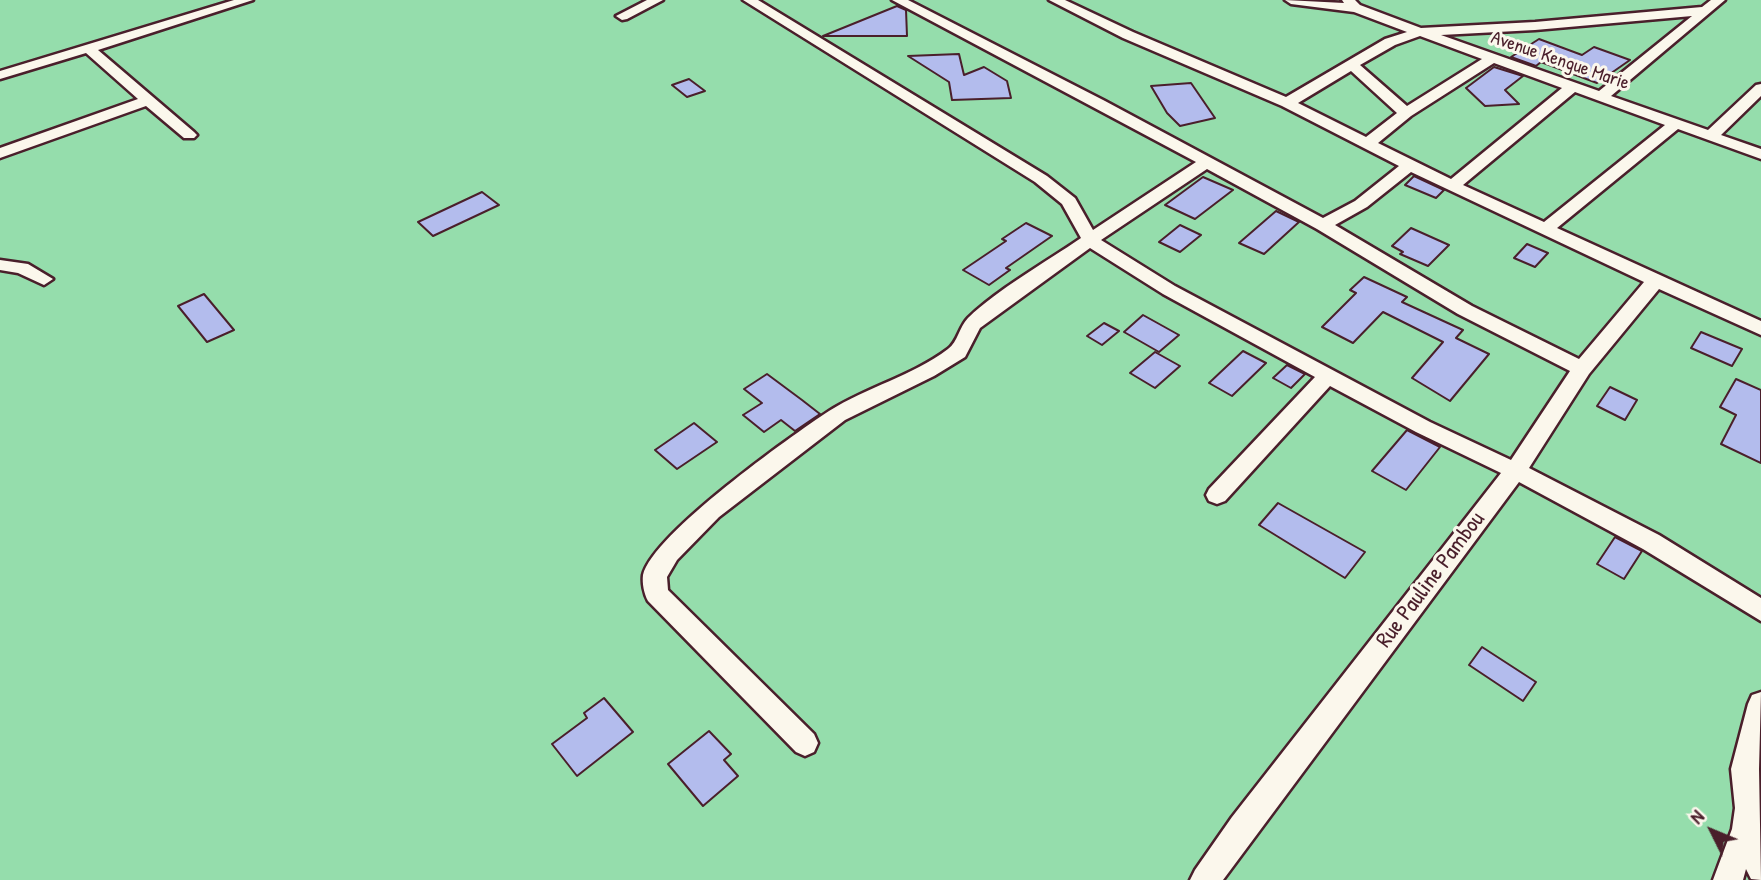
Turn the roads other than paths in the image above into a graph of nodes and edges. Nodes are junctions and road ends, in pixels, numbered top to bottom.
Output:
1 (247, 0) edge
2 (657, 0) edge
3 (749, 0) edge
4 (898, 0) edge
5 (1055, 0) edge
6 (1291, 0) edge
7 (1719, 0) edge
8 (1352, 4) edge
9 (1705, 11) junction
10 (622, 16) dead end
11 (1419, 32) junction
12 (87, 47) junction
13 (1492, 58) junction
14 (1352, 65) junction
15 (0, 75) edge
16 (1572, 87) junction
17 (1761, 88) edge
18 (1602, 96) junction
19 (149, 100) junction
20 (1287, 103) junction
21 (1406, 113) junction
22 (1676, 123) junction
23 (189, 135) dead end
24 (1711, 136) junction
25 (1369, 142) junction
26 (0, 153) edge
27 (1761, 153) edge
28 (1207, 162) junction
29 (1412, 164) junction
30 (1452, 186) junction
31 (1323, 225) junction
32 (1546, 229) junction
33 (1091, 241) junction
34 (0, 265) edge
35 (44, 279) dead end
36 (1656, 280) junction
37 (1761, 329) edge
38 (1582, 369) junction
39 (1328, 376) junction
40 (1516, 470) junction
41 (1217, 495) dead end
42 (1761, 611) edge
43 (1761, 704) edge
44 (805, 743) dead end
45 (1746, 829) junction
46 (1761, 869) edge
47 (1205, 880) edge
48 (1728, 880) edge

1 - 12 street
2 - 10 street
3 - 33 street
4 - 28 street
5 - 20 street
6 - 8 street, Avenue Kengue Marie
7 - 9 street
8 - 11 street, Avenue Kengue Marie
9 - 11 street
9 - 18 street
11 - 13 street, Avenue Kengue Marie
11 - 14 street
12 - 15 street
12 - 19 street
13 - 16 street, Avenue Kengue Marie
13 - 21 street
14 - 20 street
14 - 21 street
16 - 18 street, Avenue Kengue Marie
16 - 30 street
17 - 24 street
18 - 22 street, Avenue Kengue Marie
19 - 23 street
19 - 26 street
20 - 25 street
21 - 25 street
22 - 24 street, Avenue Kengue Marie
22 - 32 street
24 - 27 street, Avenue Kengue Marie
25 - 29 street
28 - 31 street
28 - 33 street
29 - 30 street
29 - 31 street
30 - 32 street
31 - 38 street
32 - 36 street
33 - 39 street
33 - 44 street
34 - 35 street
36 - 37 street
36 - 38 street, Rue Pauline Pambou
38 - 40 street, Rue Pauline Pambou
39 - 40 street
39 - 41 street
40 - 42 street
40 - 47 street, Rue Pauline Pambou
43 - 45 street
45 - 46 street
45 - 48 street

